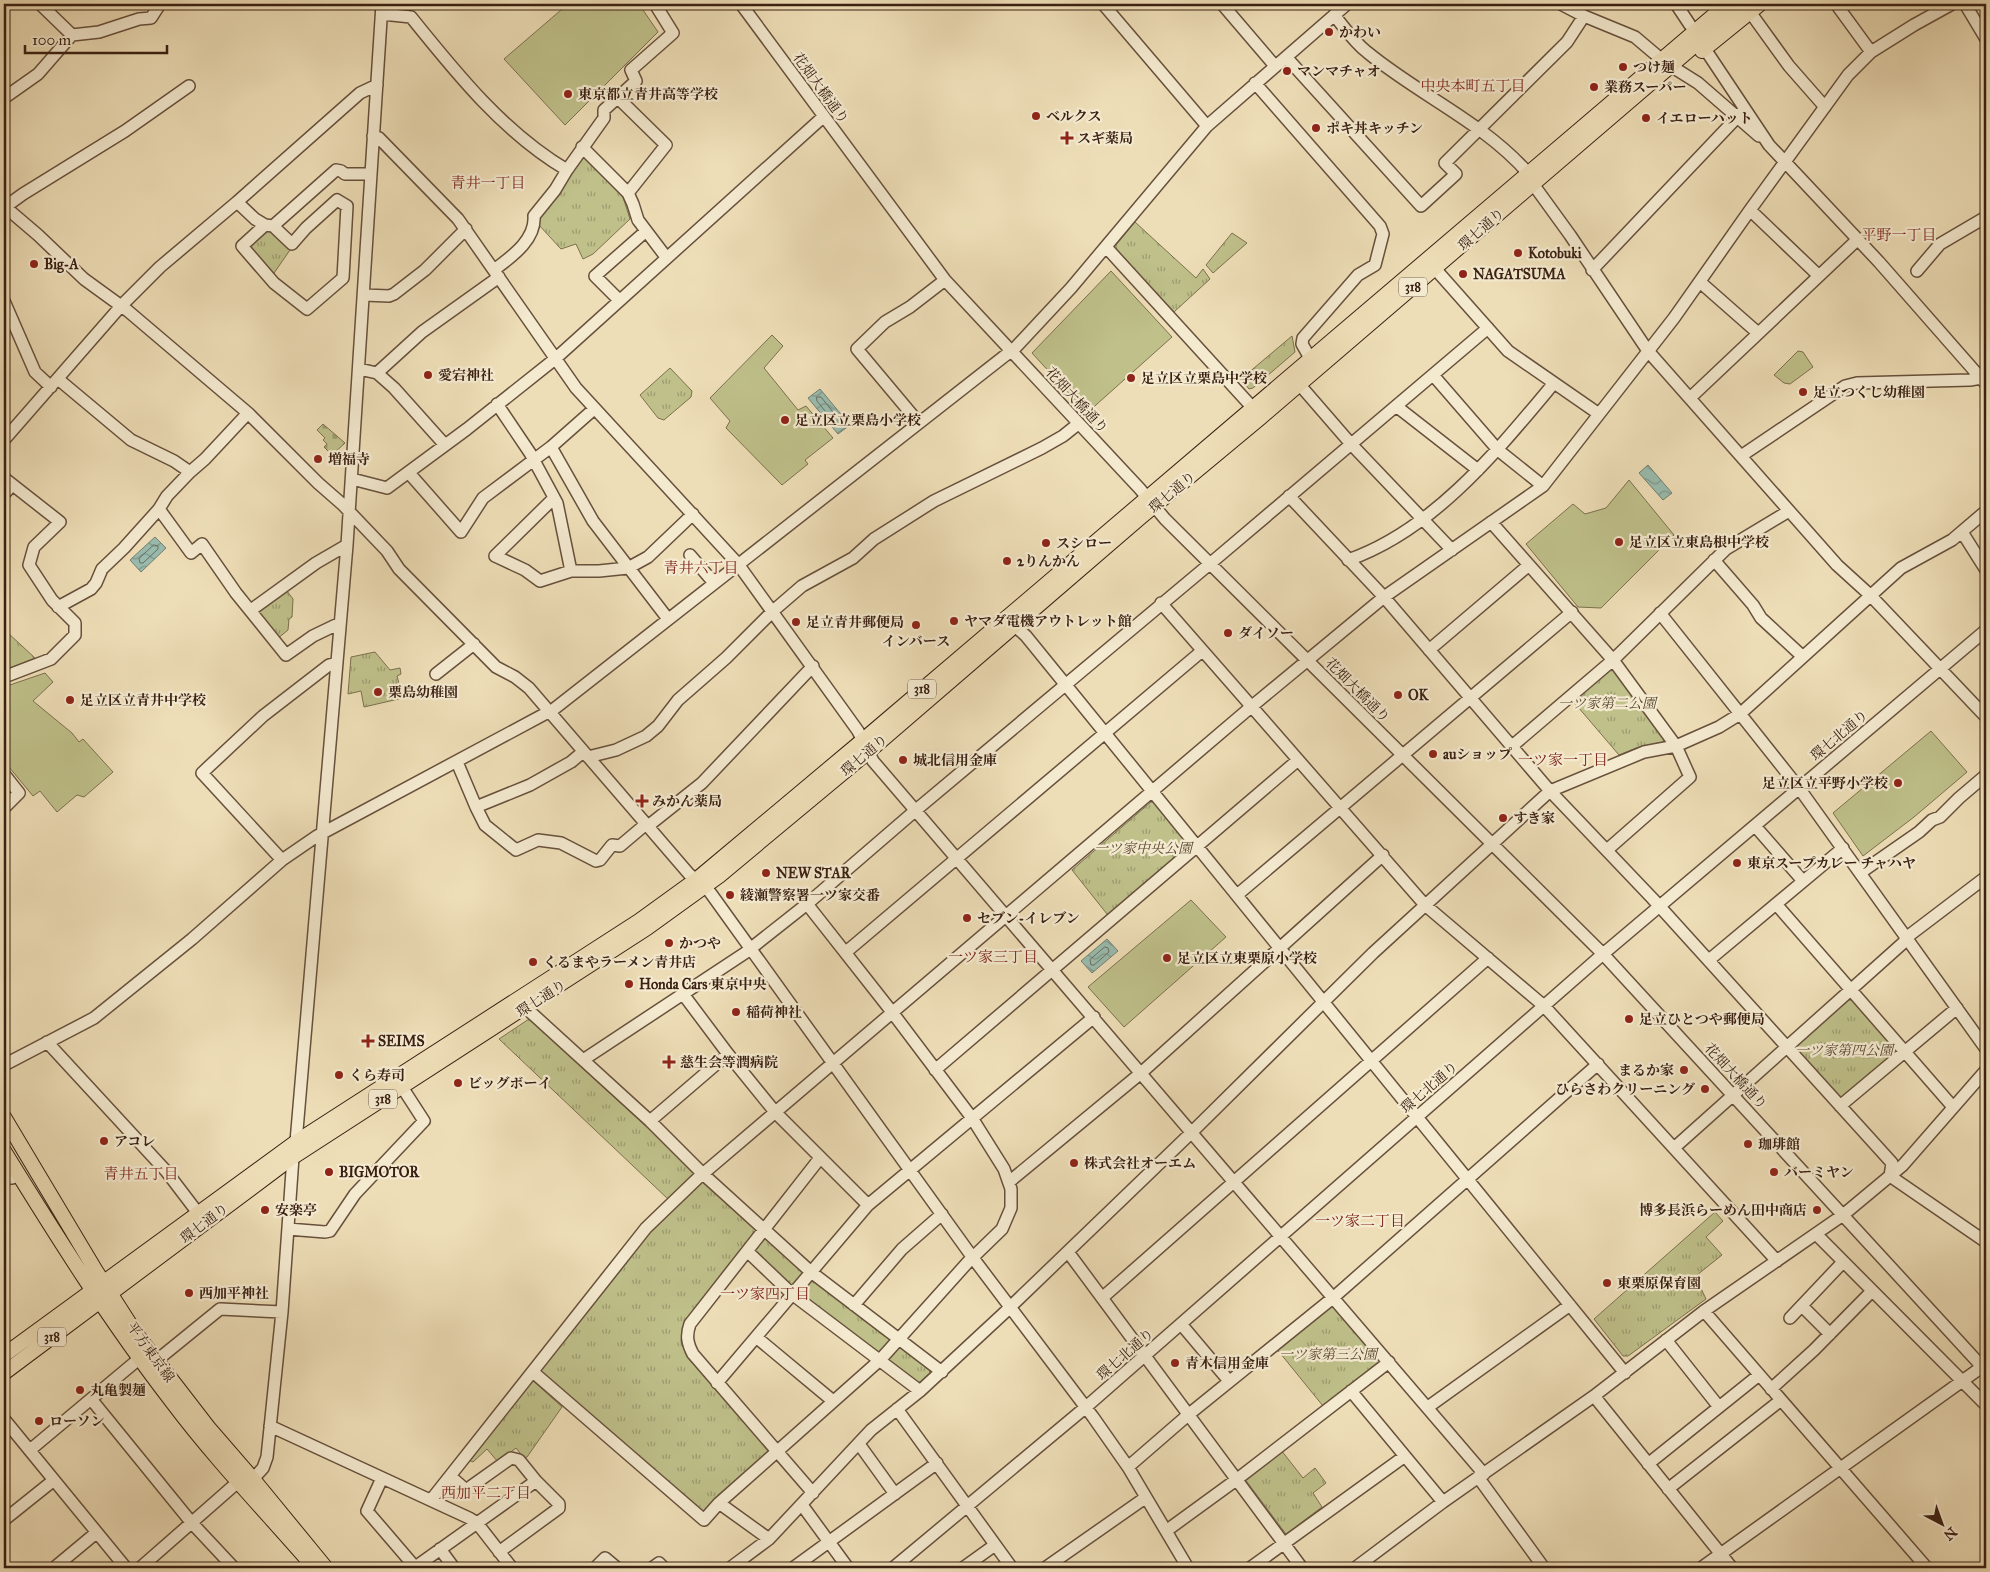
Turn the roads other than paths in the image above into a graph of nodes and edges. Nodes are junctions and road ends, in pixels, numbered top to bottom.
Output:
1 (40, 4) edge
2 (160, 4) edge
3 (655, 4) edge
4 (740, 4) edge
5 (1103, 4) edge
6 (1222, 4) edge
7 (1346, 4) edge
8 (1561, 4) edge
9 (1676, 4) edge
10 (1714, 4) edge
11 (1727, 4) edge
12 (1836, 4) edge
13 (1952, 4) edge
14 (1965, 4) edge
15 (1751, 7) edge
16 (382, 9) edge
17 (1334, 15) junction
18 (1584, 16) junction
19 (1690, 25) junction
20 (72, 35) junction
21 (1986, 40) edge
22 (1705, 49) junction
23 (1872, 52) junction
24 (1286, 57) junction
25 (1666, 63) junction
26 (1275, 66) junction
27 (1255, 83) junction
28 (377, 85) junction
29 (189, 86) dead end
30 (4, 98) edge
31 (617, 98) junction
32 (1825, 107) junction
33 (1745, 109) junction
34 (823, 117) junction
35 (1737, 118) junction
36 (1207, 126) junction
37 (1480, 129) junction
38 (373, 136) junction
39 (1769, 146) junction
40 (582, 147) junction
41 (1784, 162) junction
42 (566, 170) junction
43 (371, 174) junction
44 (1531, 179) junction
45 (628, 193) junction
46 (237, 202) junction
47 (4, 207) edge
48 (1750, 210) junction
49 (1986, 217) edge
50 (269, 225) junction
51 (466, 229) junction
52 (646, 231) junction
53 (1858, 238) junction
54 (1106, 247) junction
55 (345, 253) junction
56 (366, 254) junction
57 (666, 257) junction
58 (1431, 264) junction
59 (1592, 270) junction
60 (1917, 271) dead end
61 (497, 273) junction
62 (1818, 275) junction
63 (945, 280) junction
64 (1700, 282) junction
65 (364, 295) junction
66 (619, 300) junction
67 (4, 301) edge
68 (121, 306) junction
69 (1488, 328) junction
70 (1758, 333) junction
71 (1011, 351) junction
72 (1648, 351) junction
73 (555, 358) junction
74 (1310, 358) junction
75 (359, 369) junction
76 (377, 373) junction
77 (1433, 375) junction
78 (1985, 380) edge
79 (55, 383) junction
80 (1554, 383) junction
81 (1299, 384) junction
82 (1690, 398) junction
83 (497, 404) junction
84 (1396, 406) junction
85 (1252, 407) junction
86 (594, 409) junction
87 (248, 413) junction
88 (1599, 414) junction
89 (919, 423) junction
90 (1078, 424) junction
91 (4, 440) edge
92 (1351, 444) junction
93 (445, 445) junction
94 (551, 448) junction
95 (1498, 450) junction
96 (1741, 456) junction
97 (534, 460) junction
98 (1478, 470) junction
99 (190, 472) junction
100 (409, 472) junction
101 (352, 479) junction
102 (8, 482) edge
103 (1543, 486) junction
104 (4, 494) edge
105 (1289, 496) junction
106 (554, 498) junction
107 (1150, 502) junction
108 (159, 509) junction
109 (1789, 511) junction
110 (1986, 511) edge
111 (349, 512) junction
112 (693, 514) junction
113 (1422, 518) junction
114 (1491, 522) junction
115 (1962, 532) junction
116 (347, 545) junction
117 (1452, 550) junction
118 (690, 555) dead end
119 (1348, 560) junction
120 (1714, 560) junction
121 (738, 564) junction
122 (1209, 564) junction
123 (1529, 565) junction
124 (628, 568) junction
125 (1986, 570) edge
126 (571, 571) junction
127 (714, 582) junction
128 (1870, 595) junction
129 (1384, 597) junction
130 (1161, 603) junction
131 (58, 607) junction
132 (251, 610) junction
133 (773, 611) junction
134 (1572, 612) junction
135 (1660, 613) junction
136 (668, 619) junction
137 (340, 623) junction
138 (1015, 626) junction
139 (1986, 630) edge
140 (474, 644) junction
141 (1429, 650) junction
142 (1202, 651) junction
143 (1802, 656) junction
144 (1613, 660) junction
145 (1308, 661) junction
146 (337, 663) junction
147 (813, 666) junction
148 (1940, 668) junction
149 (436, 674) dead end
150 (4, 677) edge
151 (1066, 685) junction
152 (1470, 699) junction
153 (1251, 707) junction
154 (549, 712) junction
155 (1740, 714) junction
156 (1986, 717) edge
157 (1105, 733) junction
158 (866, 746) junction
159 (1676, 746) junction
160 (1511, 748) junction
161 (586, 754) junction
162 (1403, 755) junction
163 (1298, 760) junction
164 (457, 762) junction
165 (4, 774) edge
166 (1986, 774) edge
167 (1799, 788) junction
168 (1550, 791) junction
169 (1153, 792) junction
170 (476, 807) junction
171 (4, 808) edge
172 (1341, 808) junction
173 (916, 810) junction
174 (647, 825) junction
175 (1755, 826) junction
176 (323, 833) junction
177 (1492, 843) junction
178 (1197, 845) junction
179 (1843, 848) junction
180 (1607, 850) junction
181 (1383, 856) junction
182 (956, 857) junction
183 (282, 860) junction
184 (1860, 873) junction
185 (1986, 877) edge
186 (1803, 881) junction
187 (701, 883) junction
188 (1237, 895) junction
189 (807, 904) junction
190 (1426, 904) junction
191 (1776, 904) junction
192 (1660, 906) junction
193 (1007, 916) junction
194 (1907, 938) junction
195 (752, 948) junction
196 (1280, 948) junction
197 (846, 952) junction
198 (1603, 954) junction
199 (1488, 958) junction
200 (1708, 960) junction
201 (1052, 969) junction
202 (1850, 990) junction
203 (683, 994) junction
204 (1324, 1002) junction
205 (1544, 1006) junction
206 (526, 1008) junction
207 (1957, 1008) junction
208 (892, 1012) junction
209 (1094, 1017) junction
210 (47, 1042) junction
211 (1786, 1046) junction
212 (1986, 1049) edge
213 (1904, 1052) junction
214 (728, 1054) junction
215 (583, 1060) junction
216 (1371, 1060) junction
217 (833, 1062) junction
218 (1598, 1064) junction
219 (4, 1065) edge
220 (935, 1070) junction
221 (1986, 1070) edge
222 (1141, 1073) junction
223 (402, 1087) junction
224 (1733, 1095) junction
225 (1840, 1106) junction
226 (1953, 1108) junction
227 (775, 1112) junction
228 (4, 1117) edge
229 (1417, 1117) junction
230 (972, 1118) junction
231 (650, 1121) junction
232 (1192, 1132) junction
233 (296, 1142) junction
234 (1674, 1148) junction
235 (4, 1151) edge
236 (293, 1157) junction
237 (820, 1158) junction
238 (910, 1170) junction
239 (703, 1174) junction
240 (4, 1175) edge
241 (19, 1176) junction
242 (1890, 1176) junction
243 (1468, 1180) junction
244 (1234, 1181) junction
245 (1009, 1182) junction
246 (868, 1204) junction
247 (198, 1213) junction
248 (942, 1214) junction
249 (1843, 1215) junction
250 (288, 1229) junction
251 (764, 1229) junction
252 (1816, 1234) junction
253 (1281, 1236) junction
254 (1986, 1242) edge
255 (747, 1251) junction
256 (1068, 1252) junction
257 (973, 1258) junction
258 (1777, 1261) junction
259 (1844, 1262) junction
260 (811, 1272) junction
261 (1872, 1291) junction
262 (101, 1292) junction
263 (792, 1294) junction
264 (1334, 1297) junction
265 (1102, 1298) junction
266 (854, 1305) junction
267 (1570, 1305) junction
268 (1802, 1306) junction
269 (1010, 1307) junction
270 (1704, 1311) junction
271 (282, 1312) junction
272 (1790, 1318) dead end
273 (1181, 1324) junction
274 (1830, 1334) junction
275 (756, 1337) junction
276 (899, 1339) junction
277 (1666, 1340) junction
278 (4, 1355) edge
279 (1145, 1356) junction
280 (140, 1358) junction
281 (880, 1360) junction
282 (156, 1362) junction
283 (1389, 1362) junction
284 (1985, 1367) edge
285 (533, 1372) junction
286 (942, 1372) junction
287 (4, 1373) edge
288 (1624, 1373) junction
289 (1759, 1375) junction
290 (1229, 1381) junction
291 (1962, 1381) junction
292 (717, 1383) junction
293 (1771, 1389) junction
294 (920, 1391) junction
295 (1351, 1392) junction
296 (1594, 1396) junction
297 (91, 1399) junction
298 (1780, 1400) junction
299 (833, 1401) junction
300 (1986, 1405) edge
301 (1086, 1407) junction
302 (1428, 1407) junction
303 (1719, 1407) junction
304 (897, 1409) junction
305 (1188, 1414) junction
306 (4, 1419) edge
307 (270, 1426) junction
308 (859, 1444) junction
309 (30, 1450) junction
310 (777, 1451) junction
311 (1405, 1456) junction
312 (937, 1464) junction
313 (1648, 1464) junction
314 (1128, 1467) junction
315 (1841, 1468) junction
316 (1481, 1475) junction
317 (450, 1476) junction
318 (253, 1478) junction
319 (382, 1478) junction
320 (54, 1480) junction
321 (1236, 1480) junction
322 (239, 1481) junction
323 (536, 1481) junction
324 (1668, 1489) junction
325 (813, 1493) junction
326 (895, 1494) junction
327 (1145, 1498) junction
328 (431, 1500) junction
329 (1443, 1502) junction
330 (719, 1503) junction
331 (802, 1504) junction
332 (968, 1506) junction
333 (4, 1520) edge
334 (191, 1522) junction
335 (477, 1523) junction
336 (1166, 1531) junction
337 (96, 1533) junction
338 (769, 1540) junction
339 (830, 1542) junction
340 (1283, 1544) junction
341 (995, 1545) junction
342 (440, 1549) junction
343 (499, 1552) junction
344 (1720, 1554) junction
345 (1361, 1567) edge
346 (54, 1568) edge
347 (126, 1568) edge
348 (140, 1568) edge
349 (234, 1568) edge
350 (314, 1568) edge
351 (326, 1568) edge
352 (414, 1568) edge
353 (454, 1568) edge
354 (512, 1568) edge
355 (594, 1568) edge
356 (618, 1568) edge
357 (652, 1568) edge
358 (664, 1568) edge
359 (730, 1568) edge
360 (793, 1568) edge
361 (848, 1568) edge
362 (894, 1568) edge
363 (963, 1568) edge
364 (1012, 1568) edge
365 (1046, 1568) edge
366 (1188, 1568) edge
367 (1250, 1568) edge
368 (1302, 1568) edge
369 (1544, 1568) edge
370 (1701, 1568) edge
371 (1732, 1568) edge
372 (1927, 1568) edge

1 - 20 street
2 - 20 street
3 - 31 street
4 - 34 street, 花畑大橋通り
5 - 36 street
6 - 26 street
7 - 17 street
8 - 18 street
9 - 19 street
10 - 19 main road, 環七通り / 318
11 - 25 main road, 環七通り / 318
12 - 23 street
13 - 23 street
14 - 21 street
15 - 22 main road, 環七通り / 318
15 - 25 main road, 環七通り / 318
15 - 32 street
16 - 28 street
16 - 42 street
17 - 24 street
17 - 37 street
18 - 25 street
18 - 37 street
19 - 25 main road, 環七通り / 318
20 - 30 street
22 - 25 main road, 環七通り / 318
22 - 33 street
23 - 32 street
24 - 26 street
24 - 37 street
25 - 35 street
25 - 44 main road, 環七通り / 318
26 - 27 street
27 - 36 street
27 - 74 street
28 - 38 street
28 - 46 street
29 - 47 street
31 - 40 street
31 - 45 street
32 - 41 street
33 - 35 street
33 - 39 street
34 - 57 street
34 - 63 street, 花畑大橋通り
35 - 39 street
35 - 59 street
36 - 54 street
37 - 44 street
38 - 43 street
38 - 51 street
39 - 41 street
40 - 42 street
40 - 45 street
41 - 48 street
41 - 53 street
42 - 61 street
43 - 50 street
43 - 56 street
44 - 58 main road, 環七通り / 318
44 - 59 street
45 - 52 street
46 - 50 street
46 - 68 street
47 - 68 street
48 - 62 street
48 - 64 street
49 - 60 street
50 - 55 street
50 - 55 street
51 - 61 street
51 - 65 street
52 - 57 street
52 - 66 street
53 - 62 street
53 - 78 street
54 - 71 street
54 - 85 street
55 - 56 street
56 - 65 street
57 - 66 street
58 - 69 street
58 - 74 main road, 環七通り / 318
58 - 81 main road, 環七通り / 318
59 - 72 street
61 - 73 street
61 - 76 street
62 - 70 street
63 - 71 street, 花畑大橋通り
63 - 89 street
64 - 70 street
64 - 72 street
65 - 75 street
66 - 73 street
67 - 79 street
68 - 79 street
68 - 87 street
69 - 77 street
69 - 80 street
70 - 82 street
71 - 89 street
71 - 90 street, 花畑大橋通り
72 - 82 street
72 - 88 street
73 - 83 street
73 - 86 street
74 - 85 main road, 環七通り / 318
75 - 76 street
75 - 101 street
76 - 93 street
77 - 84 street
77 - 95 street
78 - 96 street
79 - 91 street
79 - 99 street
80 - 88 street
80 - 95 street
81 - 92 street
81 - 107 main road, 環七通り / 318
82 - 96 street
83 - 93 street
83 - 97 street
84 - 92 street
84 - 98 street
85 - 107 main road, 環七通り / 318
86 - 94 street
86 - 112 street
87 - 99 street
87 - 111 street
88 - 103 street
89 - 121 street
90 - 107 street, 花畑大橋通り
90 - 133 street
92 - 105 street
92 - 113 street
93 - 100 street
94 - 97 street
94 - 124 street
95 - 98 street
95 - 103 street
96 - 109 street
97 - 100 street
97 - 106 street
98 - 113 street
99 - 108 street
100 - 101 street
101 - 111 street
102 - 104 street
102 - 131 street
103 - 114 street
105 - 119 street
105 - 122 street
106 - 126 street
106 - 126 street
107 - 122 street, 花畑大橋通り
107 - 138 main road, 環七通り / 318
107 - 158 main road, 環七通り / 318
108 - 131 street
108 - 132 street
109 - 120 street
109 - 128 street
110 - 115 street
111 - 116 street
111 - 140 street
112 - 121 street
112 - 124 street
113 - 117 street
113 - 119 street
114 - 117 street
114 - 123 street
115 - 125 street
115 - 128 street
116 - 132 street
116 - 137 street
117 - 129 street
118 - 127 street
119 - 129 street
120 - 135 street
120 - 143 street
121 - 127 street
121 - 133 street
122 - 130 street
122 - 145 street, 花畑大橋通り
123 - 134 street
123 - 141 street
124 - 126 street
124 - 136 street
127 - 136 street
128 - 143 street
128 - 148 street
129 - 141 street
129 - 145 street
130 - 142 street
130 - 151 street
131 - 150 street
132 - 137 street
133 - 147 street
133 - 161 street
134 - 144 street
134 - 152 street
135 - 144 street
135 - 155 street
136 - 154 street
137 - 146 street
138 - 151 street
138 - 158 main road, 環七通り / 318
139 - 148 street, 環七北通り
140 - 149 street
140 - 154 street
141 - 152 street
142 - 153 street
142 - 157 street
143 - 155 street
144 - 159 street
144 - 160 street
145 - 153 street
145 - 162 street, 花畑大橋通り
146 - 176 street
146 - 183 street
147 - 158 street
147 - 174 street
148 - 156 street
148 - 167 street, 環七北通り
151 - 157 street
151 - 173 street
152 - 160 street
152 - 162 street
153 - 163 street
153 - 169 street
154 - 161 street
154 - 164 street
155 - 159 street
155 - 167 street
157 - 169 street
157 - 182 street
158 - 173 street
158 - 187 main road, 環七通り / 318
159 - 168 street
159 - 180 street
160 - 168 street
161 - 170 street
161 - 174 street
162 - 172 street
162 - 177 street, 花畑大橋通り
163 - 172 street
163 - 178 street
164 - 170 street
164 - 176 street
165 - 171 street
166 - 184 street
167 - 175 street, 環七北通り
167 - 179 street
168 - 177 street
168 - 180 street
169 - 178 street
169 - 193 street
170 - 174 street
172 - 181 street
172 - 188 street
173 - 182 street
173 - 189 street
174 - 187 street
175 - 186 street
175 - 192 street, 環七北通り
176 - 183 street
176 - 233 street
177 - 190 street
177 - 198 street, 花畑大橋通り
178 - 188 street
178 - 201 street
179 - 184 street
179 - 186 street
180 - 192 street
181 - 190 street
181 - 196 street
182 - 193 street
182 - 197 street
183 - 210 street
184 - 194 street
185 - 194 street
186 - 191 street
187 - 195 street
187 - 206 main road, 環七通り / 318
187 - 233 main road, 環七通り / 318
188 - 196 street
189 - 195 street
189 - 197 street
190 - 199 street
190 - 204 street
191 - 200 street
191 - 202 street
192 - 198 street, 環七北通り
192 - 200 street
193 - 201 street
193 - 208 street
194 - 202 street
194 - 207 street
195 - 203 street
195 - 217 street
196 - 204 street
196 - 222 street
197 - 208 street
198 - 205 street, 環七北通り
198 - 224 street, 花畑大橋通り
199 - 205 street
199 - 216 street
200 - 211 street
201 - 209 street
201 - 220 street
202 - 211 street
202 - 213 street
203 - 214 street
203 - 215 street
204 - 216 street
204 - 232 street
205 - 218 street
205 - 229 street, 環七北通り
206 - 215 street
206 - 223 main road, 環七通り / 318
207 - 212 street
207 - 213 street
208 - 217 street
208 - 220 street
209 - 222 street
209 - 230 street
210 - 219 street
210 - 247 street
211 - 224 street
211 - 225 street
213 - 225 street
213 - 226 street
214 - 227 street
214 - 231 street
215 - 231 street
216 - 229 street
216 - 244 street
217 - 227 street
217 - 238 street
218 - 234 street
218 - 243 street
220 - 230 street
221 - 226 street
222 - 232 street
222 - 245 street
223 - 236 main road, 環七通り / 318
223 - 250 street
224 - 234 street
224 - 249 street, 花畑大橋通り
225 - 242 street
226 - 242 street
227 - 237 street
227 - 239 street
228 - 262 main road, 平方東京線
229 - 243 street
229 - 253 street, 環七北通り
230 - 238 street
230 - 245 street
231 - 239 street
232 - 244 street
232 - 256 street
233 - 236 street
233 - 247 main road, 環七通り / 318
234 - 258 street
235 - 241 main road, 平方東京線
236 - 250 street
236 - 262 main road, 環七通り / 318
237 - 246 street
237 - 251 street
238 - 246 street
238 - 248 street
239 - 251 street
239 - 285 street
240 - 241 street
241 - 262 main road, 平方東京線
242 - 249 street
242 - 254 street
243 - 264 street
243 - 267 street
244 - 253 street
244 - 265 street
245 - 257 street
246 - 260 street
247 - 262 main road, 環七通り / 318
248 - 257 street
248 - 266 street
249 - 252 street
249 - 284 street, 花畑大橋通り
250 - 271 street
251 - 255 street
251 - 260 street
252 - 258 street
252 - 259 street
253 - 264 street
253 - 273 street, 環七北通り
255 - 263 street
255 - 292 street
256 - 265 street
256 - 269 street
257 - 269 street
257 - 276 street
258 - 270 street
259 - 261 street
259 - 268 street
260 - 263 street
260 - 266 street
261 - 274 street
261 - 291 street
262 - 278 main road, 環七通り / 318
262 - 280 main road, 平方東京線
262 - 282 main road, 平方東京線
262 - 287 main road, 環七通り / 318
263 - 275 street
263 - 281 street
264 - 283 street
264 - 290 street
265 - 279 street
266 - 276 street
267 - 288 street
267 - 302 street
268 - 272 street
268 - 274 street
269 - 286 street
269 - 301 street
270 - 277 street
270 - 289 street
271 - 282 street
271 - 307 street
273 - 279 street, 環七北通り
273 - 290 street
274 - 293 street
275 - 292 street
275 - 299 street
276 - 281 street
276 - 286 street
277 - 288 street
277 - 303 street
279 - 301 street, 環七北通り
279 - 305 street
280 - 297 street
280 - 322 main road, 平方東京線
281 - 294 street
281 - 299 street
282 - 318 main road, 平方東京線
283 - 295 street
283 - 302 street
284 - 291 street
285 - 317 street
285 - 330 street
286 - 294 street
288 - 296 street
289 - 293 street
289 - 303 street
290 - 305 street
291 - 300 street
291 - 315 street
292 - 310 street
293 - 298 street
294 - 304 street
295 - 311 street
295 - 321 street
296 - 313 street
296 - 316 street
297 - 309 street
297 - 334 street
298 - 315 street
298 - 324 street
299 - 310 street
301 - 314 street
301 - 332 street, 環七北通り
302 - 316 street
303 - 313 street
304 - 308 street
304 - 312 street
305 - 314 street
305 - 321 street
306 - 309 street
307 - 318 street
307 - 319 street
308 - 325 street
308 - 326 street
309 - 320 street
310 - 325 street
310 - 330 street
311 - 329 street
311 - 340 street
312 - 326 street
312 - 332 street
313 - 324 street
314 - 327 street
315 - 344 street
315 - 372 street
316 - 329 street
316 - 369 street
317 - 323 street
317 - 328 street
318 - 351 main road, 平方東京線
319 - 328 street
319 - 352 street
320 - 333 street
320 - 337 street
321 - 336 street
321 - 340 street
322 - 334 street
322 - 350 main road, 平方東京線
323 - 335 street
323 - 343 street
324 - 344 street
325 - 331 street
326 - 339 street
327 - 336 street
327 - 365 street
328 - 335 street
329 - 345 street
330 - 338 street
331 - 338 street
331 - 339 street
332 - 341 street
332 - 362 street, 環七北通り
334 - 348 street
334 - 349 street
335 - 342 street
335 - 343 street
336 - 366 street
337 - 346 street
337 - 347 street
338 - 359 street
339 - 360 street
339 - 361 street
340 - 367 street
340 - 368 street
341 - 363 street
341 - 364 street
342 - 352 street
342 - 353 street
343 - 354 street
344 - 370 street
344 - 371 street
355 - 356 street
357 - 358 street

